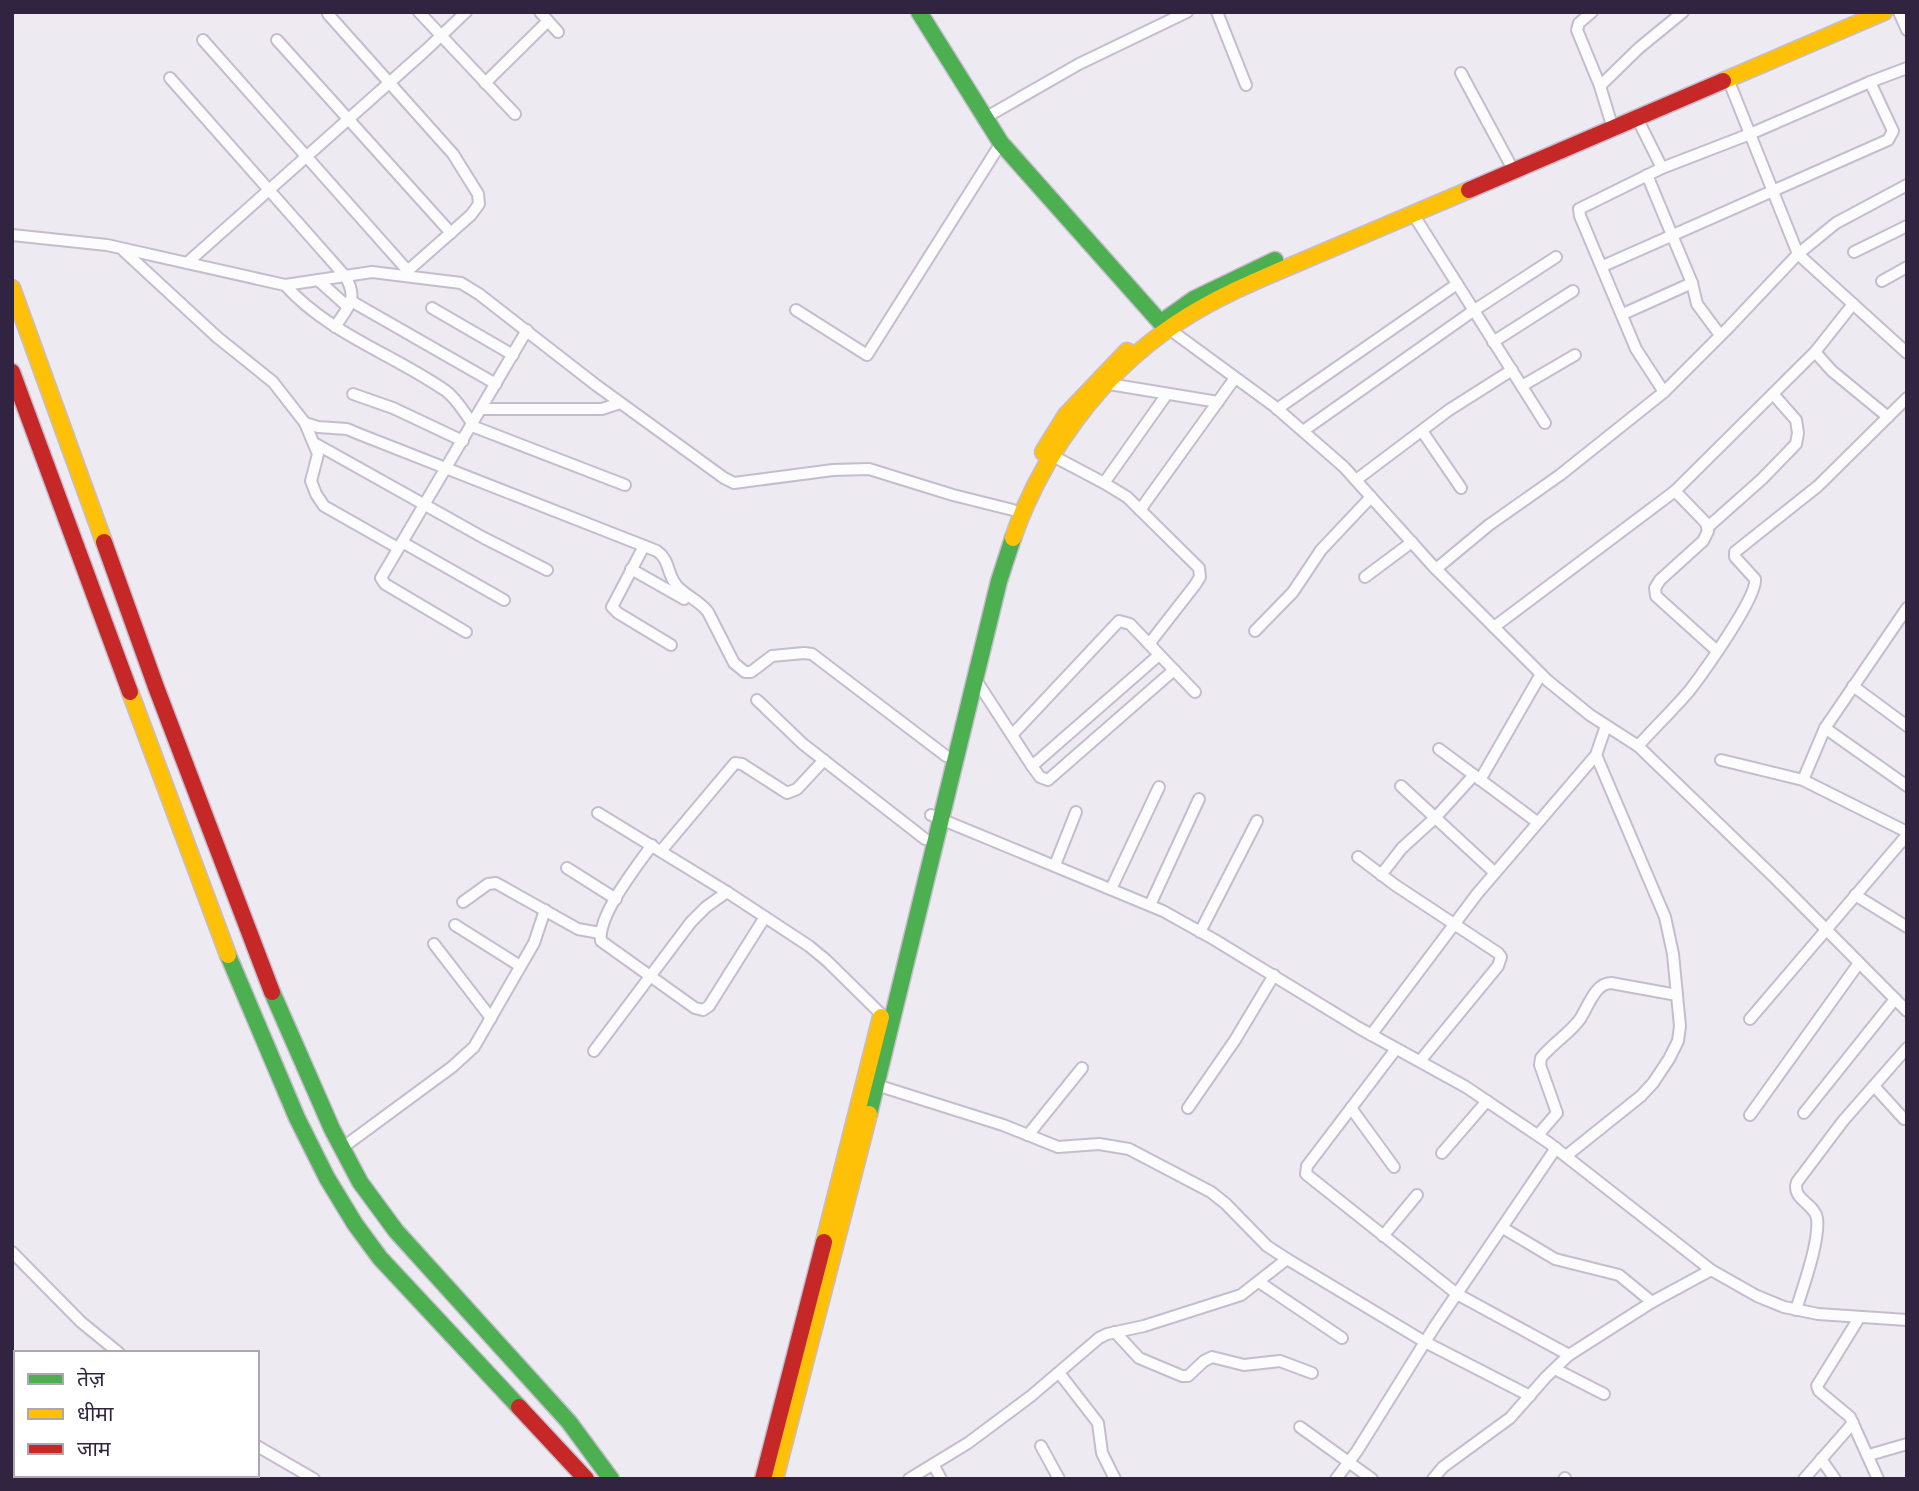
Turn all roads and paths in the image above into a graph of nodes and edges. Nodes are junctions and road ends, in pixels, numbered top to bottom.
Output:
1 (419, 12) edge
2 (466, 12) edge
3 (919, 12) edge
4 (1187, 12) edge
5 (1217, 12) edge
6 (1592, 12) edge
7 (1683, 12) edge
8 (1858, 12) edge
9 (1885, 12) edge
10 (1899, 12) edge
11 (328, 14) edge
12 (544, 16) edge
13 (1907, 30) edge
14 (558, 32) dead end
15 (441, 36) junction
16 (203, 40) dead end
17 (277, 40) dead end
18 (1907, 68) edge
19 (1461, 73) dead end
20 (170, 78) dead end
21 (1728, 79) junction
22 (1870, 82) junction
23 (390, 83) junction
24 (485, 83) junction
25 (1246, 85) dead end
26 (1600, 86) junction
27 (515, 114) dead end
28 (1637, 118) junction
29 (984, 119) junction
30 (1610, 119) junction
31 (348, 120) junction
32 (1750, 134) junction
33 (1001, 143) junction
34 (308, 156) junction
35 (1509, 162) junction
36 (1662, 168) junction
37 (1647, 175) junction
38 (1907, 185) edge
39 (270, 190) junction
40 (1773, 191) junction
41 (1413, 214) junction
42 (1907, 226) edge
43 (451, 233) junction
44 (12, 235) edge
45 (1672, 235) junction
46 (122, 249) junction
47 (1854, 252) dead end
48 (1798, 254) junction
49 (1556, 257) dead end
50 (187, 263) junction
51 (1603, 266) junction
52 (1907, 267) edge
53 (406, 273) junction
54 (345, 276) junction
55 (318, 280) junction
56 (1882, 281) dead end
57 (1692, 283) junction
58 (1457, 284) junction
59 (285, 285) junction
60 (12, 288) edge
61 (1573, 291) dead end
62 (350, 304) junction
63 (1853, 304) junction
64 (432, 308) dead end
65 (796, 310) dead end
66 (1474, 311) junction
67 (1623, 314) junction
68 (1165, 326) junction
69 (335, 327) junction
70 (527, 330) junction
71 (1720, 335) junction
72 (1493, 342) junction
73 (1815, 352) junction
74 (1907, 353) edge
75 (513, 355) junction
76 (1575, 355) dead end
77 (1512, 370) junction
78 (12, 372) edge
79 (1235, 378) junction
80 (496, 384) junction
81 (1109, 384) junction
82 (1522, 386) junction
83 (1664, 393) junction
84 (353, 394) dead end
85 (1167, 394) junction
86 (1773, 394) junction
87 (1907, 398) edge
88 (620, 402) junction
89 (1218, 402) junction
90 (482, 409) junction
91 (1277, 409) junction
92 (1888, 417) junction
93 (304, 423) junction
94 (1545, 424) dead end
95 (473, 425) junction
96 (1422, 430) junction
97 (1303, 431) junction
98 (463, 440) junction
99 (316, 444) junction
100 (1053, 456) junction
101 (447, 469) junction
102 (1356, 480) junction
103 (1104, 483) junction
104 (625, 485) dead end
105 (1461, 488) dead end
106 (1675, 492) junction
107 (1371, 497) junction
108 (425, 505) junction
109 (1013, 510) junction
110 (1140, 510) junction
111 (1708, 527) junction
112 (1412, 542) junction
113 (400, 545) junction
114 (643, 546) junction
115 (631, 569) junction
116 (1436, 569) junction
117 (547, 570) dead end
118 (1366, 578) dead end
119 (504, 600) dead end
120 (1907, 608) edge
121 (708, 612) junction
122 (1494, 627) junction
123 (1255, 631) dead end
124 (466, 632) dead end
125 (1149, 644) junction
126 (671, 645) dead end
127 (1717, 651) junction
128 (1159, 654) junction
129 (1174, 670) junction
130 (1541, 674) junction
131 (976, 680) junction
132 (1853, 686) junction
133 (1195, 692) dead end
134 (757, 700) dead end
135 (1606, 726) junction
136 (1907, 726) edge
137 (1825, 728) junction
138 (1012, 735) junction
139 (1638, 746) junction
140 (1439, 749) dead end
141 (946, 755) junction
142 (1596, 755) junction
143 (824, 760) junction
144 (1721, 760) dead end
145 (1032, 766) junction
146 (1477, 777) junction
147 (1803, 780) junction
148 (1401, 786) dead end
149 (1907, 786) edge
150 (1158, 787) dead end
151 (1199, 799) dead end
152 (1076, 812) dead end
153 (598, 813) dead end
154 (936, 817) junction
155 (1435, 818) junction
156 (1257, 821) dead end
157 (1537, 822) junction
158 (1907, 833) edge
159 (925, 839) junction
160 (657, 848) junction
161 (1358, 857) dead end
162 (1055, 865) junction
163 (567, 868) dead end
164 (1494, 872) junction
165 (1381, 875) junction
166 (1111, 889) junction
167 (727, 892) junction
168 (1855, 895) junction
169 (616, 900) junction
170 (463, 902) dead end
171 (1150, 905) junction
172 (545, 910) junction
173 (765, 917) junction
174 (1453, 924) junction
175 (455, 925) dead end
176 (1907, 928) edge
177 (1826, 930) junction
178 (1200, 932) junction
179 (600, 933) junction
180 (434, 944) dead end
181 (1859, 963) junction
182 (520, 966) junction
183 (1273, 975) junction
184 (649, 976) junction
185 (1677, 995) junction
186 (1895, 999) junction
187 (1907, 1011) edge
188 (882, 1014) junction
189 (491, 1018) junction
190 (1750, 1019) dead end
191 (1371, 1035) junction
192 (1907, 1048) edge
193 (1396, 1049) junction
194 (594, 1051) dead end
195 (1420, 1061) junction
196 (1082, 1068) dead end
197 (870, 1083) junction
198 (1874, 1086) junction
199 (1487, 1101) junction
200 (1188, 1108) dead end
201 (1351, 1108) junction
202 (1804, 1113) dead end
203 (1750, 1115) dead end
204 (1904, 1119) dead end
205 (1028, 1135) junction
206 (1538, 1135) junction
207 (1556, 1148) junction
208 (342, 1149) junction
209 (1442, 1153) dead end
210 (1566, 1156) junction
211 (1394, 1167) dead end
212 (1417, 1195) dead end
213 (1503, 1228) junction
214 (1383, 1236) junction
215 (12, 1252) edge
216 (1287, 1259) junction
217 (1711, 1270) junction
218 (1259, 1282) junction
219 (1457, 1294) junction
220 (1652, 1302) junction
221 (1796, 1310) junction
222 (1859, 1318) junction
223 (1907, 1320) edge
224 (1115, 1332) junction
225 (1342, 1338) dead end
226 (1425, 1342) junction
227 (117, 1351) edge
228 (1569, 1355) junction
229 (1555, 1368) junction
230 (1312, 1373) dead end
231 (1060, 1374) junction
232 (1604, 1394) dead end
233 (1530, 1396) junction
234 (1853, 1423) junction
235 (1300, 1427) dead end
236 (1907, 1444) edge
237 (1041, 1446) dead end
238 (259, 1448) edge
239 (1869, 1455) junction
240 (1821, 1459) junction
241 (1348, 1462) junction
242 (934, 1466) junction
243 (295, 1474) edge
244 (314, 1479) edge
245 (586, 1479) edge
246 (611, 1479) edge
247 (763, 1479) edge
248 (775, 1479) edge
249 (909, 1479) edge
250 (941, 1479) edge
251 (1059, 1479) edge
252 (1115, 1479) edge
253 (1336, 1479) edge
254 (1372, 1479) edge
255 (1433, 1479) edge
256 (1804, 1479) edge
257 (1835, 1479) edge
258 (1878, 1479) edge

1 - 15 street
2 - 15 street
3 - 29 main road
4 - 29 street
5 - 25 street
6 - 26 street
7 - 26 street
8 - 30 main road
9 - 21 main road
10 - 13 street
11 - 23 street
12 - 14 street
12 - 24 street
15 - 23 street
15 - 24 street
16 - 34 street
17 - 31 street
18 - 22 street
19 - 35 street
20 - 39 street
21 - 28 main road
21 - 32 street
22 - 32 street
22 - 40 street
23 - 31 street
23 - 43 street
24 - 27 street
26 - 30 street
28 - 36 street
28 - 41 main road
29 - 33 main road
30 - 35 main road
31 - 34 street
31 - 43 street
32 - 36 street
32 - 40 street
33 - 65 street
33 - 68 main road
34 - 39 street
34 - 53 street
35 - 68 main road
36 - 37 street
37 - 45 street
37 - 51 street
38 - 48 street
39 - 50 street
39 - 54 street
40 - 45 street
40 - 48 street
41 - 58 street
41 - 68 main road
42 - 47 street
43 - 53 street
44 - 46 street
45 - 51 street
45 - 57 street
46 - 50 street
46 - 93 street
48 - 63 street
48 - 71 street
49 - 66 street
50 - 59 street
51 - 67 street
52 - 56 street
53 - 54 street
53 - 70 street
54 - 55 street
54 - 62 street
55 - 59 street
55 - 62 street
57 - 67 street
57 - 71 street
58 - 66 street
58 - 91 street
59 - 69 street
60 - 208 main road
61 - 72 street
62 - 69 street
62 - 80 street
63 - 73 street
63 - 74 street
64 - 75 street
66 - 72 street
66 - 97 street
67 - 83 street
68 - 79 street
68 - 81 main road
68 - 109 main road
69 - 95 street
70 - 75 street
70 - 88 street
71 - 83 street
72 - 77 street
73 - 86 street
73 - 92 street
75 - 80 street
76 - 82 street
77 - 82 street
77 - 96 street
78 - 245 main road
79 - 89 street
79 - 91 street
80 - 90 street
81 - 85 street
81 - 100 main road
82 - 94 street
83 - 116 street
84 - 98 street
85 - 89 street
85 - 103 street
86 - 106 street
86 - 111 street
87 - 92 street
88 - 90 street
88 - 109 street
89 - 110 street
90 - 95 street
91 - 97 street
92 - 127 street
93 - 99 street
93 - 101 street
95 - 98 street
95 - 104 street
96 - 102 street
96 - 105 street
97 - 102 street
98 - 101 street
99 - 108 street
99 - 113 street
100 - 103 street
100 - 131 main road
101 - 108 street
101 - 114 street
102 - 107 street
103 - 110 street
106 - 111 street
106 - 122 street
107 - 112 street
107 - 123 street
108 - 113 street
108 - 117 street
109 - 141 main road
110 - 125 street
111 - 127 street
112 - 116 street
112 - 118 street
113 - 119 street
113 - 124 street
114 - 115 street
114 - 121 street
115 - 121 street
115 - 126 street
116 - 122 street
120 - 132 street
121 - 141 street
122 - 130 street
125 - 128 street
125 - 138 street
127 - 139 street
128 - 129 street
128 - 145 street
129 - 133 street
129 - 145 street
130 - 135 street
130 - 146 street
131 - 138 street
131 - 154 main road
132 - 136 street
132 - 137 street
134 - 143 street
135 - 139 street
135 - 142 street
137 - 147 street
137 - 149 street
138 - 145 street
139 - 177 street
140 - 146 street
141 - 154 main road
142 - 157 street
142 - 185 street
143 - 159 street
143 - 160 street
144 - 147 street
146 - 155 street
146 - 157 street
147 - 158 street
148 - 155 street
150 - 166 street
151 - 171 street
152 - 162 street
153 - 160 street
154 - 159 main road
154 - 162 street
154 - 197 main road
155 - 164 street
155 - 165 street
156 - 178 street
157 - 164 street
158 - 168 street
159 - 188 main road
160 - 167 street
160 - 169 street
161 - 165 street
162 - 166 street
163 - 169 street
164 - 174 street
165 - 174 street
166 - 171 street
167 - 173 street
167 - 184 street
168 - 176 street
168 - 177 street
169 - 179 street
170 - 172 street
171 - 178 street
172 - 179 street
172 - 182 street
173 - 184 street
173 - 188 street
174 - 191 street
174 - 195 street
175 - 182 street
177 - 181 street
177 - 190 street
178 - 183 street
179 - 184 street
180 - 189 street
181 - 186 street
181 - 203 street
182 - 189 street
183 - 191 street
183 - 200 street
184 - 194 street
185 - 206 street
185 - 210 street
186 - 187 street
186 - 202 street
188 - 197 main road
189 - 208 street
191 - 193 street
192 - 198 street
193 - 195 street
193 - 201 street
195 - 199 street
196 - 205 street
197 - 205 street
197 - 247 main road
197 - 248 main road
198 - 204 street
198 - 221 street
199 - 206 street
199 - 209 street
201 - 211 street
201 - 214 street
205 - 216 street
206 - 207 street
207 - 210 street
207 - 213 street
208 - 246 main road
210 - 217 street
212 - 214 street
213 - 219 street
213 - 220 street
214 - 219 street
215 - 227 street
216 - 218 street
216 - 226 street
217 - 220 street
217 - 221 street
218 - 224 street
218 - 225 street
219 - 226 street
219 - 228 street
220 - 228 street
221 - 222 street
222 - 223 street
222 - 234 street
224 - 230 street
224 - 231 street
226 - 233 street
226 - 241 street
228 - 229 street
229 - 232 street
229 - 233 street
231 - 242 street
231 - 252 street
233 - 255 street
234 - 239 street
234 - 240 street
235 - 241 street
236 - 239 street
237 - 251 street
238 - 243 street
239 - 258 street
240 - 256 street
240 - 257 street
241 - 253 street
241 - 254 street
242 - 249 street
242 - 250 street
243 - 244 street

